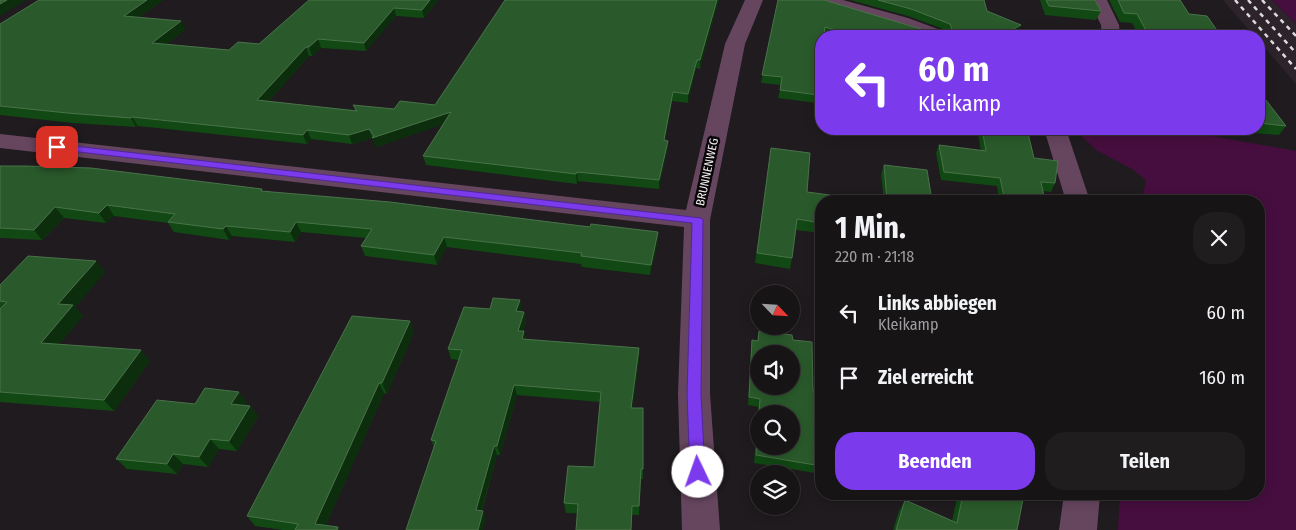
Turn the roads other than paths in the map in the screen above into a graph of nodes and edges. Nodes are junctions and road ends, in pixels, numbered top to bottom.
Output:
1 (754, 0) edge
2 (824, 0) edge
3 (1098, 0) edge
4 (923, 30) edge
5 (1110, 30) edge
6 (1058, 135) edge
7 (0, 141) edge
8 (1076, 195) edge
9 (697, 220) junction
10 (1081, 500) edge
11 (700, 530) edge
12 (1078, 530) edge

1 - 9 street, BRUNNENWEG
2 - 4 street
3 - 5 street
6 - 8 street
7 - 9 street
9 - 11 street, BRUNNENWEG
10 - 12 street

